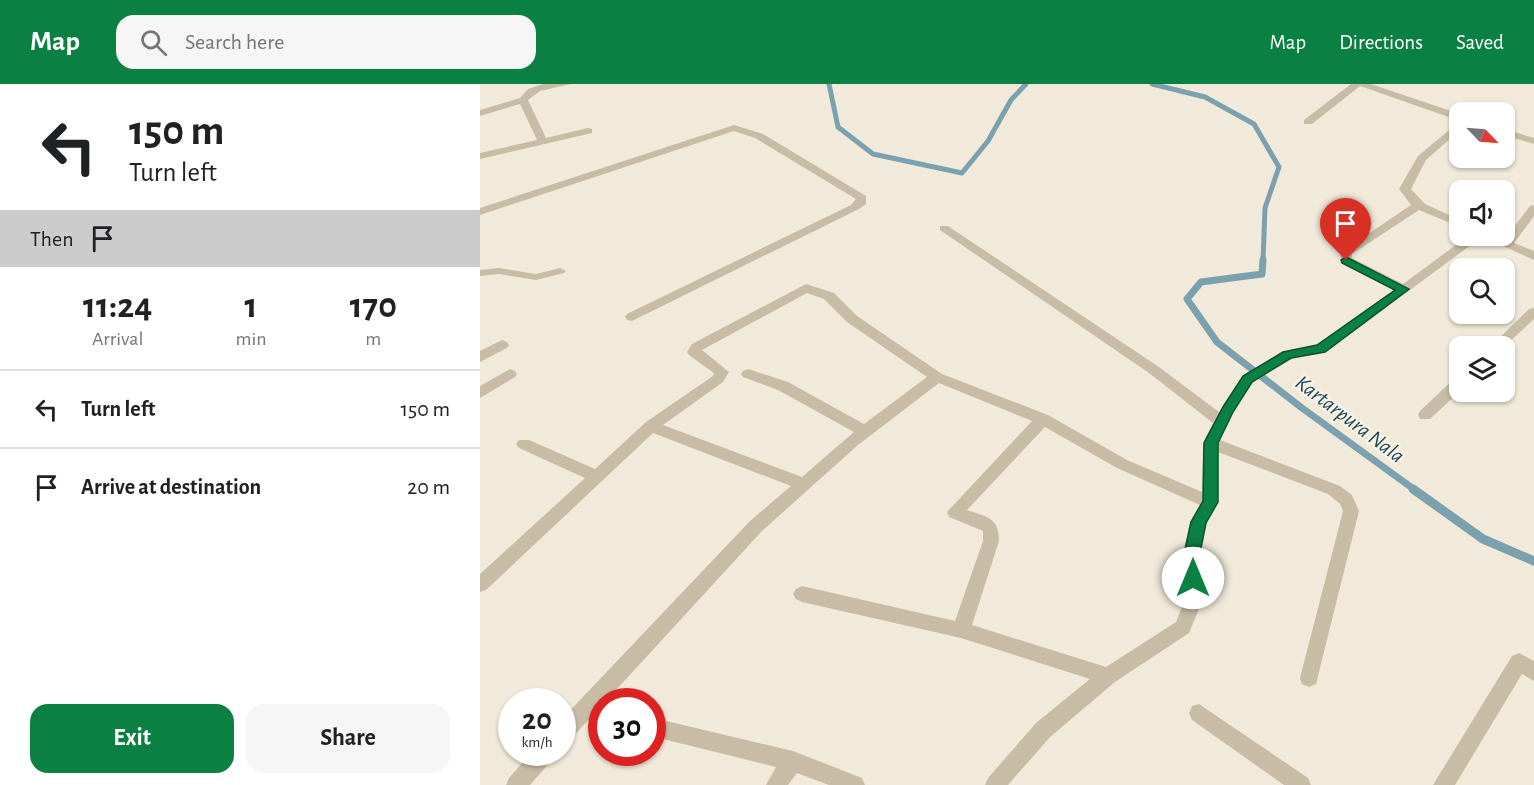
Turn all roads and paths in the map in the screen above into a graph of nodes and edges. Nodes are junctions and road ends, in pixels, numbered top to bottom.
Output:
1 (566, 84) edge
2 (1357, 84) edge
3 (1362, 84) edge
4 (523, 100) junction
5 (480, 113) edge
6 (1449, 114) edge
7 (1308, 122) dead end
8 (588, 131) dead end
9 (1449, 134) edge
10 (1515, 135) edge
11 (1534, 141) edge
12 (543, 142) junction
13 (480, 156) edge
14 (1419, 205) junction
15 (1534, 208) edge
16 (480, 212) edge
17 (1449, 219) edge
18 (1520, 226) junction
19 (944, 228) dead end
20 (1534, 231) edge
21 (1515, 234) edge
22 (1462, 246) edge
23 (1512, 246) edge
24 (1534, 256) edge
25 (560, 271) dead end
26 (480, 273) edge
27 (1404, 289) junction
28 (632, 317) dead end
29 (1531, 319) edge
30 (1510, 336) edge
31 (502, 345) dead end
32 (480, 357) edge
33 (510, 374) dead end
34 (748, 374) dead end
35 (937, 377) junction
36 (1449, 392) edge
37 (480, 393) edge
38 (1425, 415) dead end
39 (1043, 419) junction
40 (1221, 421) junction
41 (651, 426) junction
42 (866, 432) junction
43 (1211, 443) junction
44 (524, 444) dead end
45 (596, 476) junction
46 (804, 484) junction
47 (1210, 502) junction
48 (480, 585) edge
49 (802, 594) dead end
50 (961, 630) junction
51 (1534, 672) edge
52 (1108, 676) junction
53 (1309, 678) dead end
54 (1198, 713) dead end
55 (576, 719) edge
56 (666, 731) edge
57 (793, 761) junction
58 (533, 766) edge
59 (516, 785) edge
60 (776, 785) edge
61 (855, 785) edge
62 (994, 785) edge
63 (1301, 785) edge
64 (1443, 785) edge

1 - 4 street
2 - 7 street
3 - 6 street
4 - 5 street
4 - 12 street
8 - 12 street
9 - 14 street
10 - 11 street
12 - 13 street
14 - 17 street
14 - 27 street
15 - 18 street
16 - 28 street
18 - 20 street
18 - 21 street
19 - 40 street
22 - 27 street
23 - 24 street
25 - 26 lane
27 - 40 street
29 - 30 street
31 - 32 street
33 - 37 street
34 - 42 street
35 - 39 street
35 - 41 street
35 - 42 street
36 - 38 street
39 - 47 street
39 - 50 street
40 - 43 street
41 - 45 street
41 - 46 street
42 - 46 street
43 - 47 street
43 - 53 street
44 - 45 street
45 - 48 street
46 - 55 street
47 - 52 street
49 - 50 street
50 - 52 street
51 - 64 street
52 - 62 street
54 - 63 street
56 - 57 street
57 - 60 street
57 - 61 street
58 - 59 street

